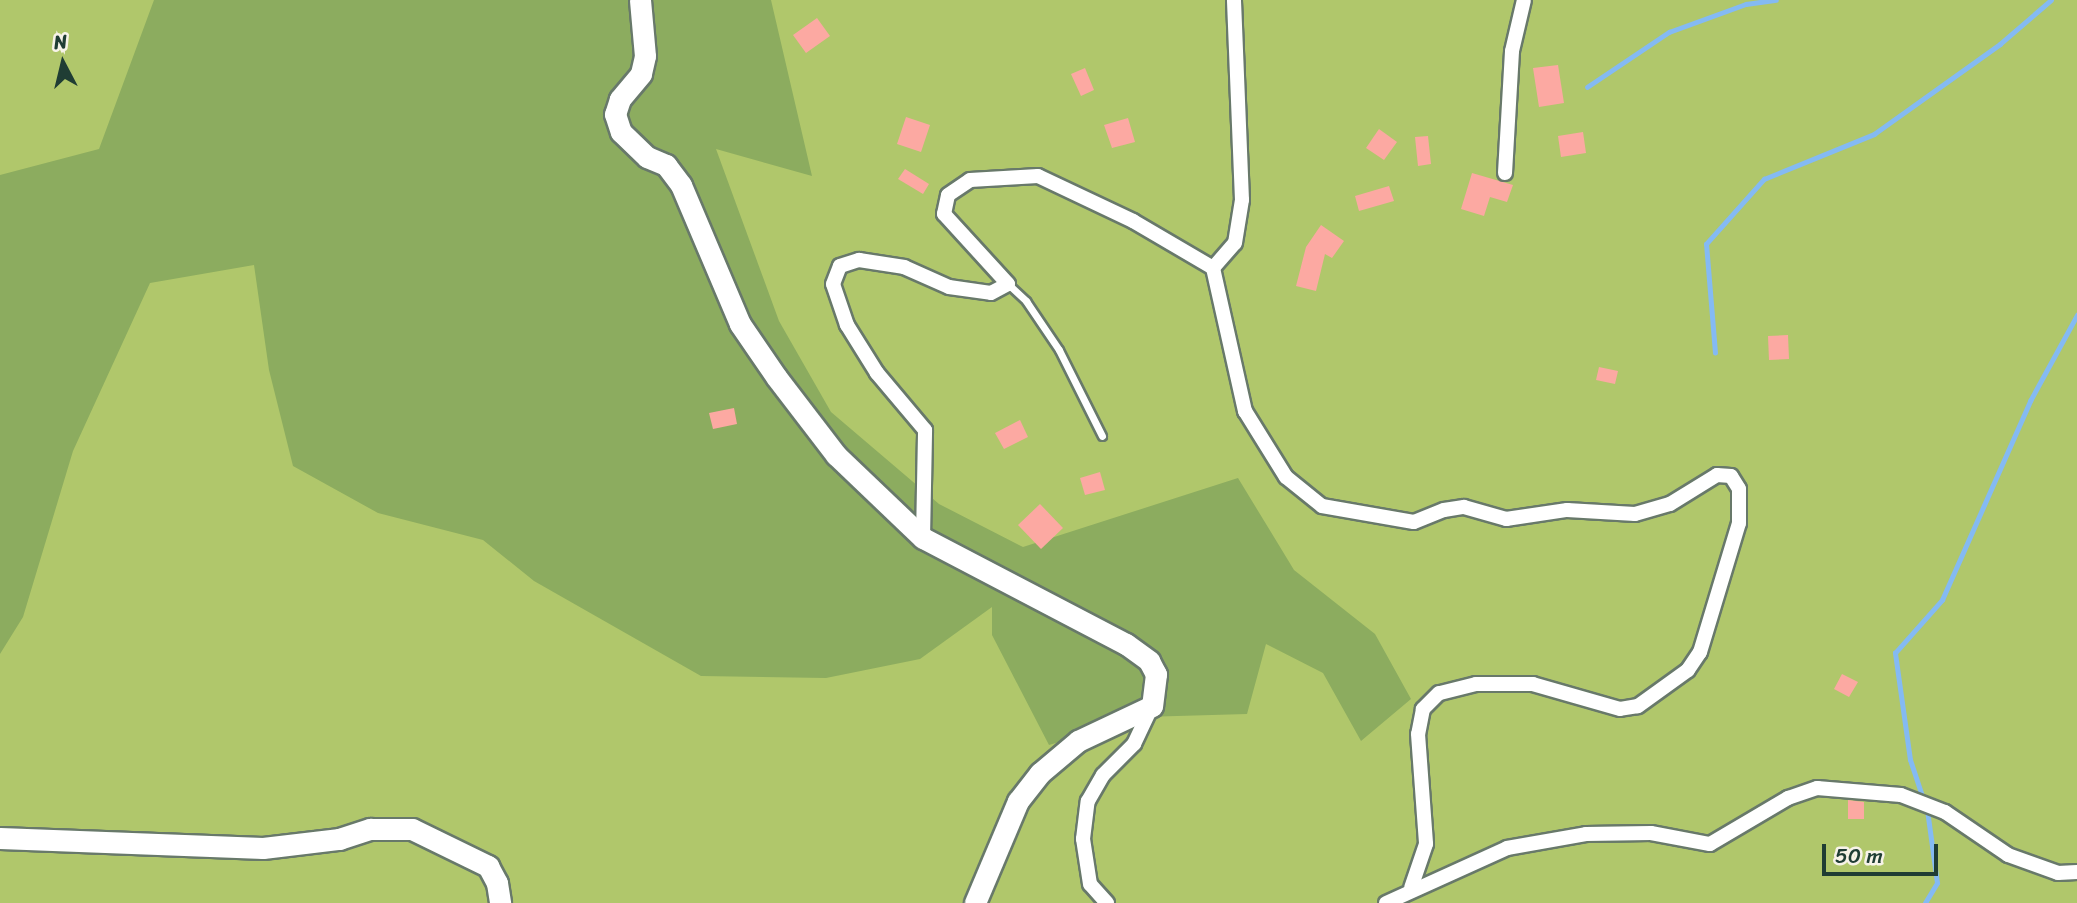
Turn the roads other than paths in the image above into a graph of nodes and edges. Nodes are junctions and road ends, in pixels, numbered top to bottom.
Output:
1 (640, 0) edge
2 (1234, 0) edge
3 (1524, 0) edge
4 (1505, 173) dead end
5 (1213, 268) junction
6 (1007, 284) junction
7 (1102, 436) dead end
8 (923, 538) junction
9 (1152, 706) junction
10 (0, 838) edge
11 (2077, 872) edge
12 (1411, 888) junction
13 (500, 903) edge
14 (975, 903) edge
15 (1107, 903) edge
16 (1386, 903) edge

1 - 8 street
2 - 5 street
3 - 4 street
5 - 6 street
5 - 12 street
6 - 7 lane
6 - 8 street
8 - 9 street
9 - 14 street
9 - 15 street
10 - 13 street
11 - 12 street
12 - 16 street

